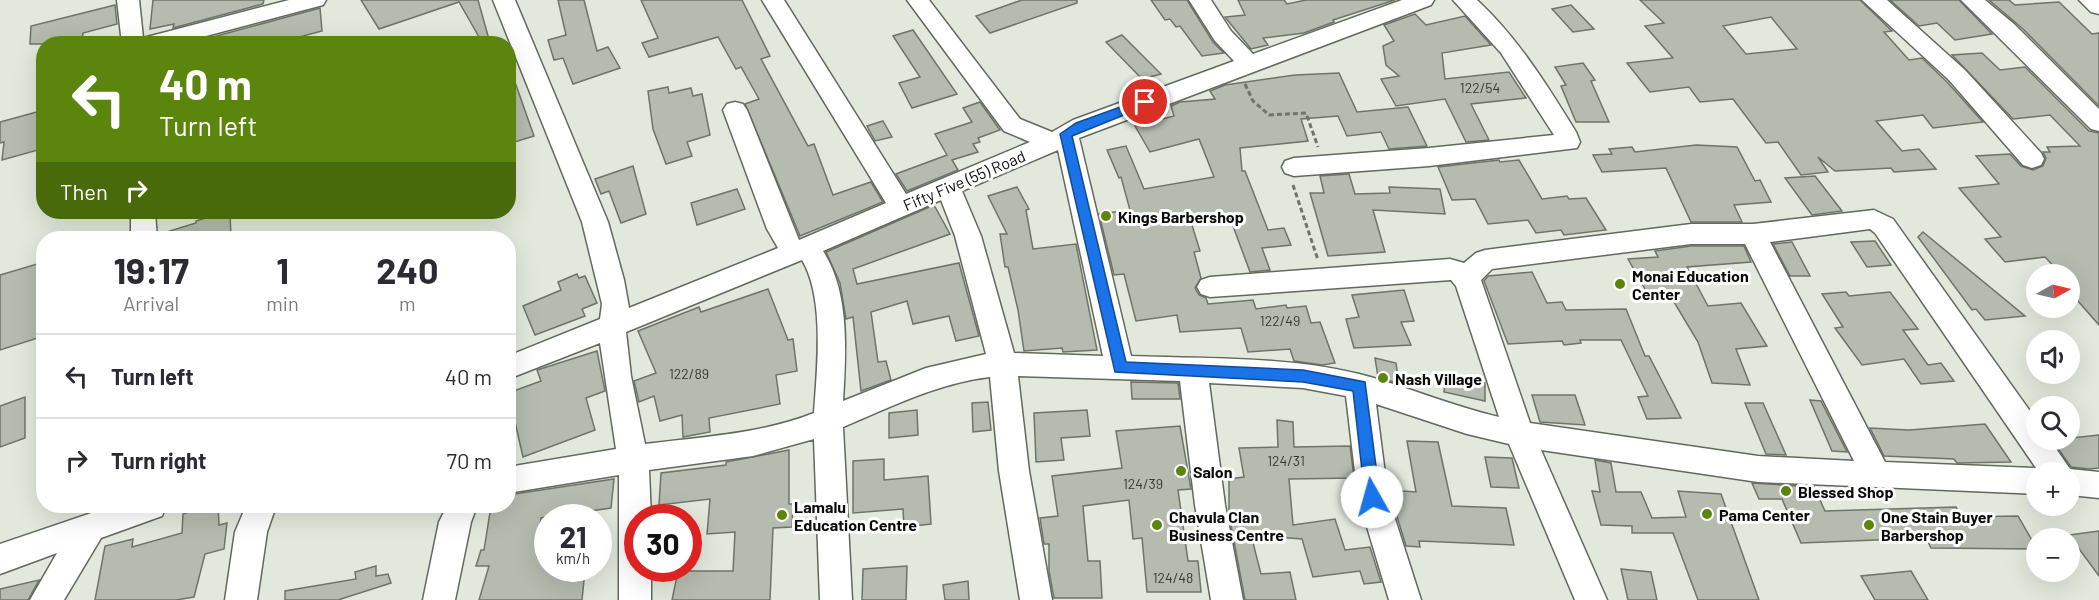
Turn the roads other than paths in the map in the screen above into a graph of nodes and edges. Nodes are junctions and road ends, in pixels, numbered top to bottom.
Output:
1 (128, 0) edge
2 (315, 0) edge
3 (504, 0) edge
4 (773, 0) edge
5 (918, 0) edge
6 (1200, 0) edge
7 (1424, 0) edge
8 (1464, 0) edge
9 (1873, 0) edge
10 (1972, 0) edge
11 (2090, 0) edge
12 (2099, 7) edge
13 (132, 36) edge
14 (178, 36) edge
15 (1242, 66) junction
16 (735, 110) dead end
17 (2099, 123) edge
18 (1059, 138) junction
19 (2032, 159) dead end
20 (1294, 167) road end
21 (948, 187) junction
22 (901, 207) junction
23 (1753, 234) junction
24 (800, 250) junction
25 (1466, 277) junction
26 (1210, 287) dead end
27 (612, 327) junction
28 (1003, 364) junction
29 (516, 365) edge
30 (1120, 368) junction
31 (1193, 370) junction
32 (1359, 386) junction
33 (828, 419) junction
34 (1520, 434) junction
35 (633, 459) junction
36 (2049, 462) edge
37 (1876, 475) junction
38 (516, 479) edge
39 (2026, 481) edge
40 (2080, 483) edge
41 (2099, 485) edge
42 (132, 513) edge
43 (258, 513) edge
44 (459, 513) edge
45 (90, 528) junction
46 (0, 559) edge
47 (46, 600) edge
48 (241, 600) edge
49 (439, 600) edge
50 (635, 600) edge
51 (836, 600) edge
52 (1036, 600) edge
53 (1227, 600) edge
54 (1405, 600) edge
55 (1591, 600) edge

1 - 13 street
2 - 14 street
3 - 27 street
4 - 22 street
5 - 18 street
6 - 15 street
7 - 15 street, Fifty Five (55) Road
8 - 20 street
9 - 19 street
10 - 17 street
11 - 12 street
15 - 18 street, Fifty Five (55) Road
16 - 24 street
18 - 21 street, Fifty Five (55) Road
18 - 30 street
21 - 22 street, Fifty Five (55) Road
21 - 28 street
22 - 24 street, Fifty Five (55) Road
23 - 25 street
23 - 36 street
23 - 37 street
24 - 27 street, Fifty Five (55) Road
24 - 33 street
25 - 26 street
25 - 34 street
27 - 29 street, Fifty Five (55) Road
27 - 35 street
28 - 30 street
28 - 33 street
28 - 52 street
30 - 31 street
31 - 32 street
31 - 53 street
32 - 34 street
32 - 54 street
33 - 35 street
33 - 51 street
34 - 37 street
34 - 55 street
35 - 38 street
35 - 50 street
37 - 39 street
40 - 41 street
42 - 45 street
43 - 48 street
44 - 49 street
45 - 46 street
45 - 47 street

